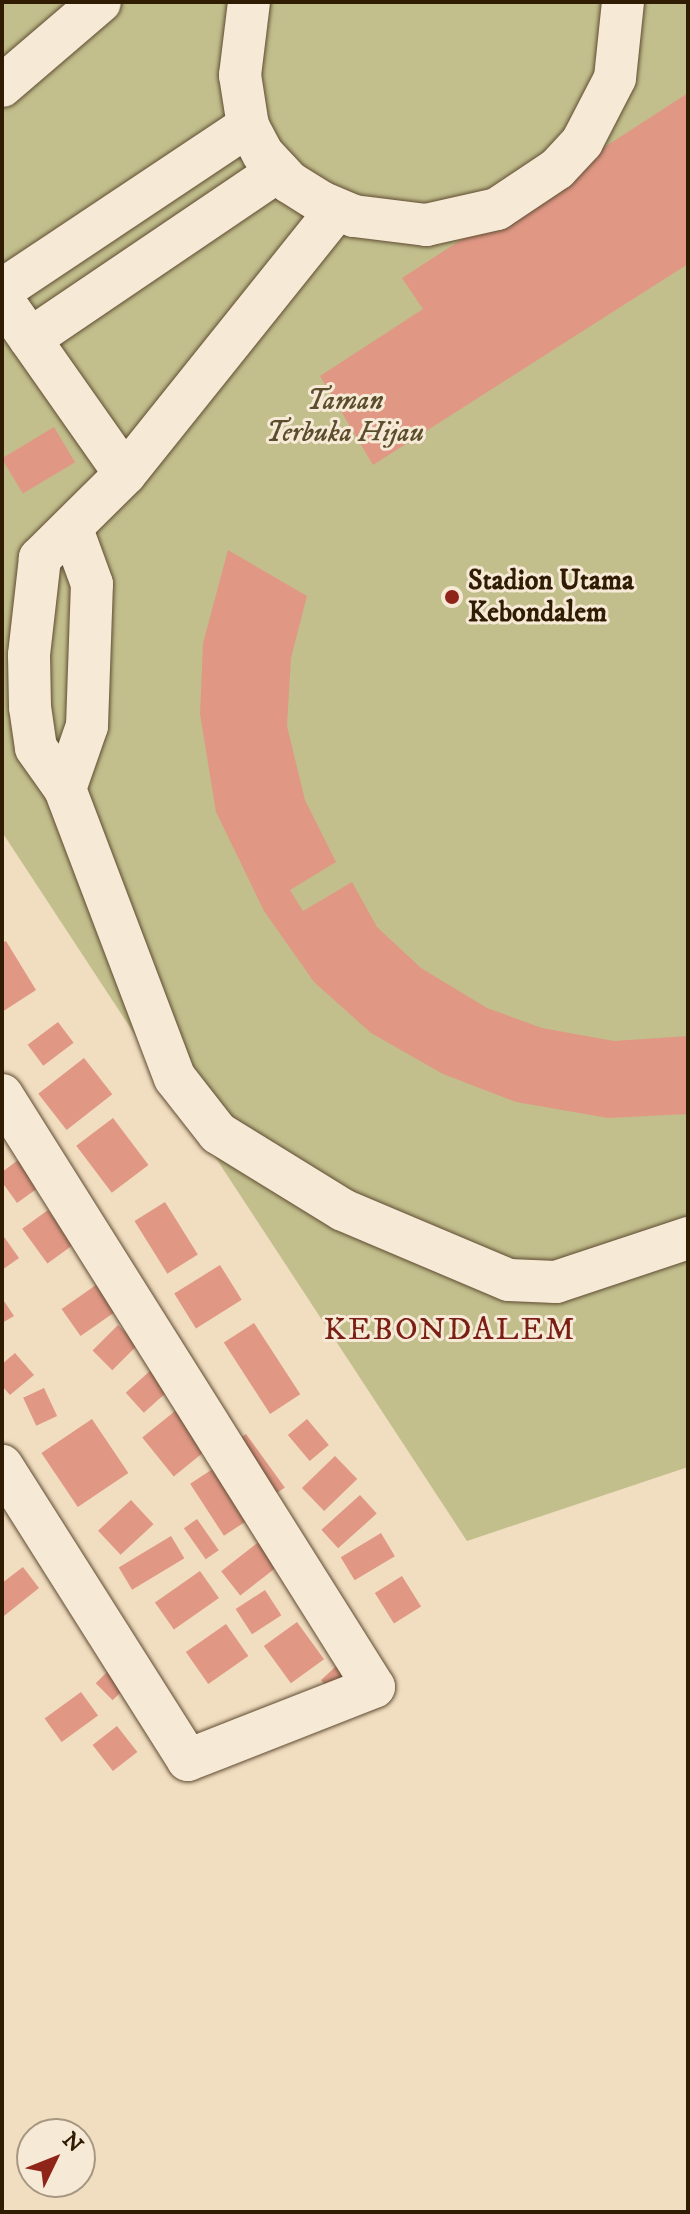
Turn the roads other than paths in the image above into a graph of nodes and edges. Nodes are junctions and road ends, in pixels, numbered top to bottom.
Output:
1 (100, 2) edge
2 (249, 2) edge
3 (629, 3) edge
4 (2, 86) edge
5 (248, 126) junction
6 (278, 171) junction
7 (337, 209) junction
8 (2, 290) edge
9 (2, 299) edge
10 (30, 339) junction
11 (125, 474) junction
12 (72, 529) junction
13 (65, 789) junction
14 (2, 1095) edge
15 (688, 1238) edge
16 (2, 1466) edge

1 - 4 street
2 - 5 street
3 - 7 street
5 - 6 street
5 - 8 street
6 - 7 street
6 - 10 street
7 - 11 street
9 - 10 street
10 - 11 street
11 - 12 street
12 - 13 street
12 - 13 street
13 - 15 street
14 - 16 street

